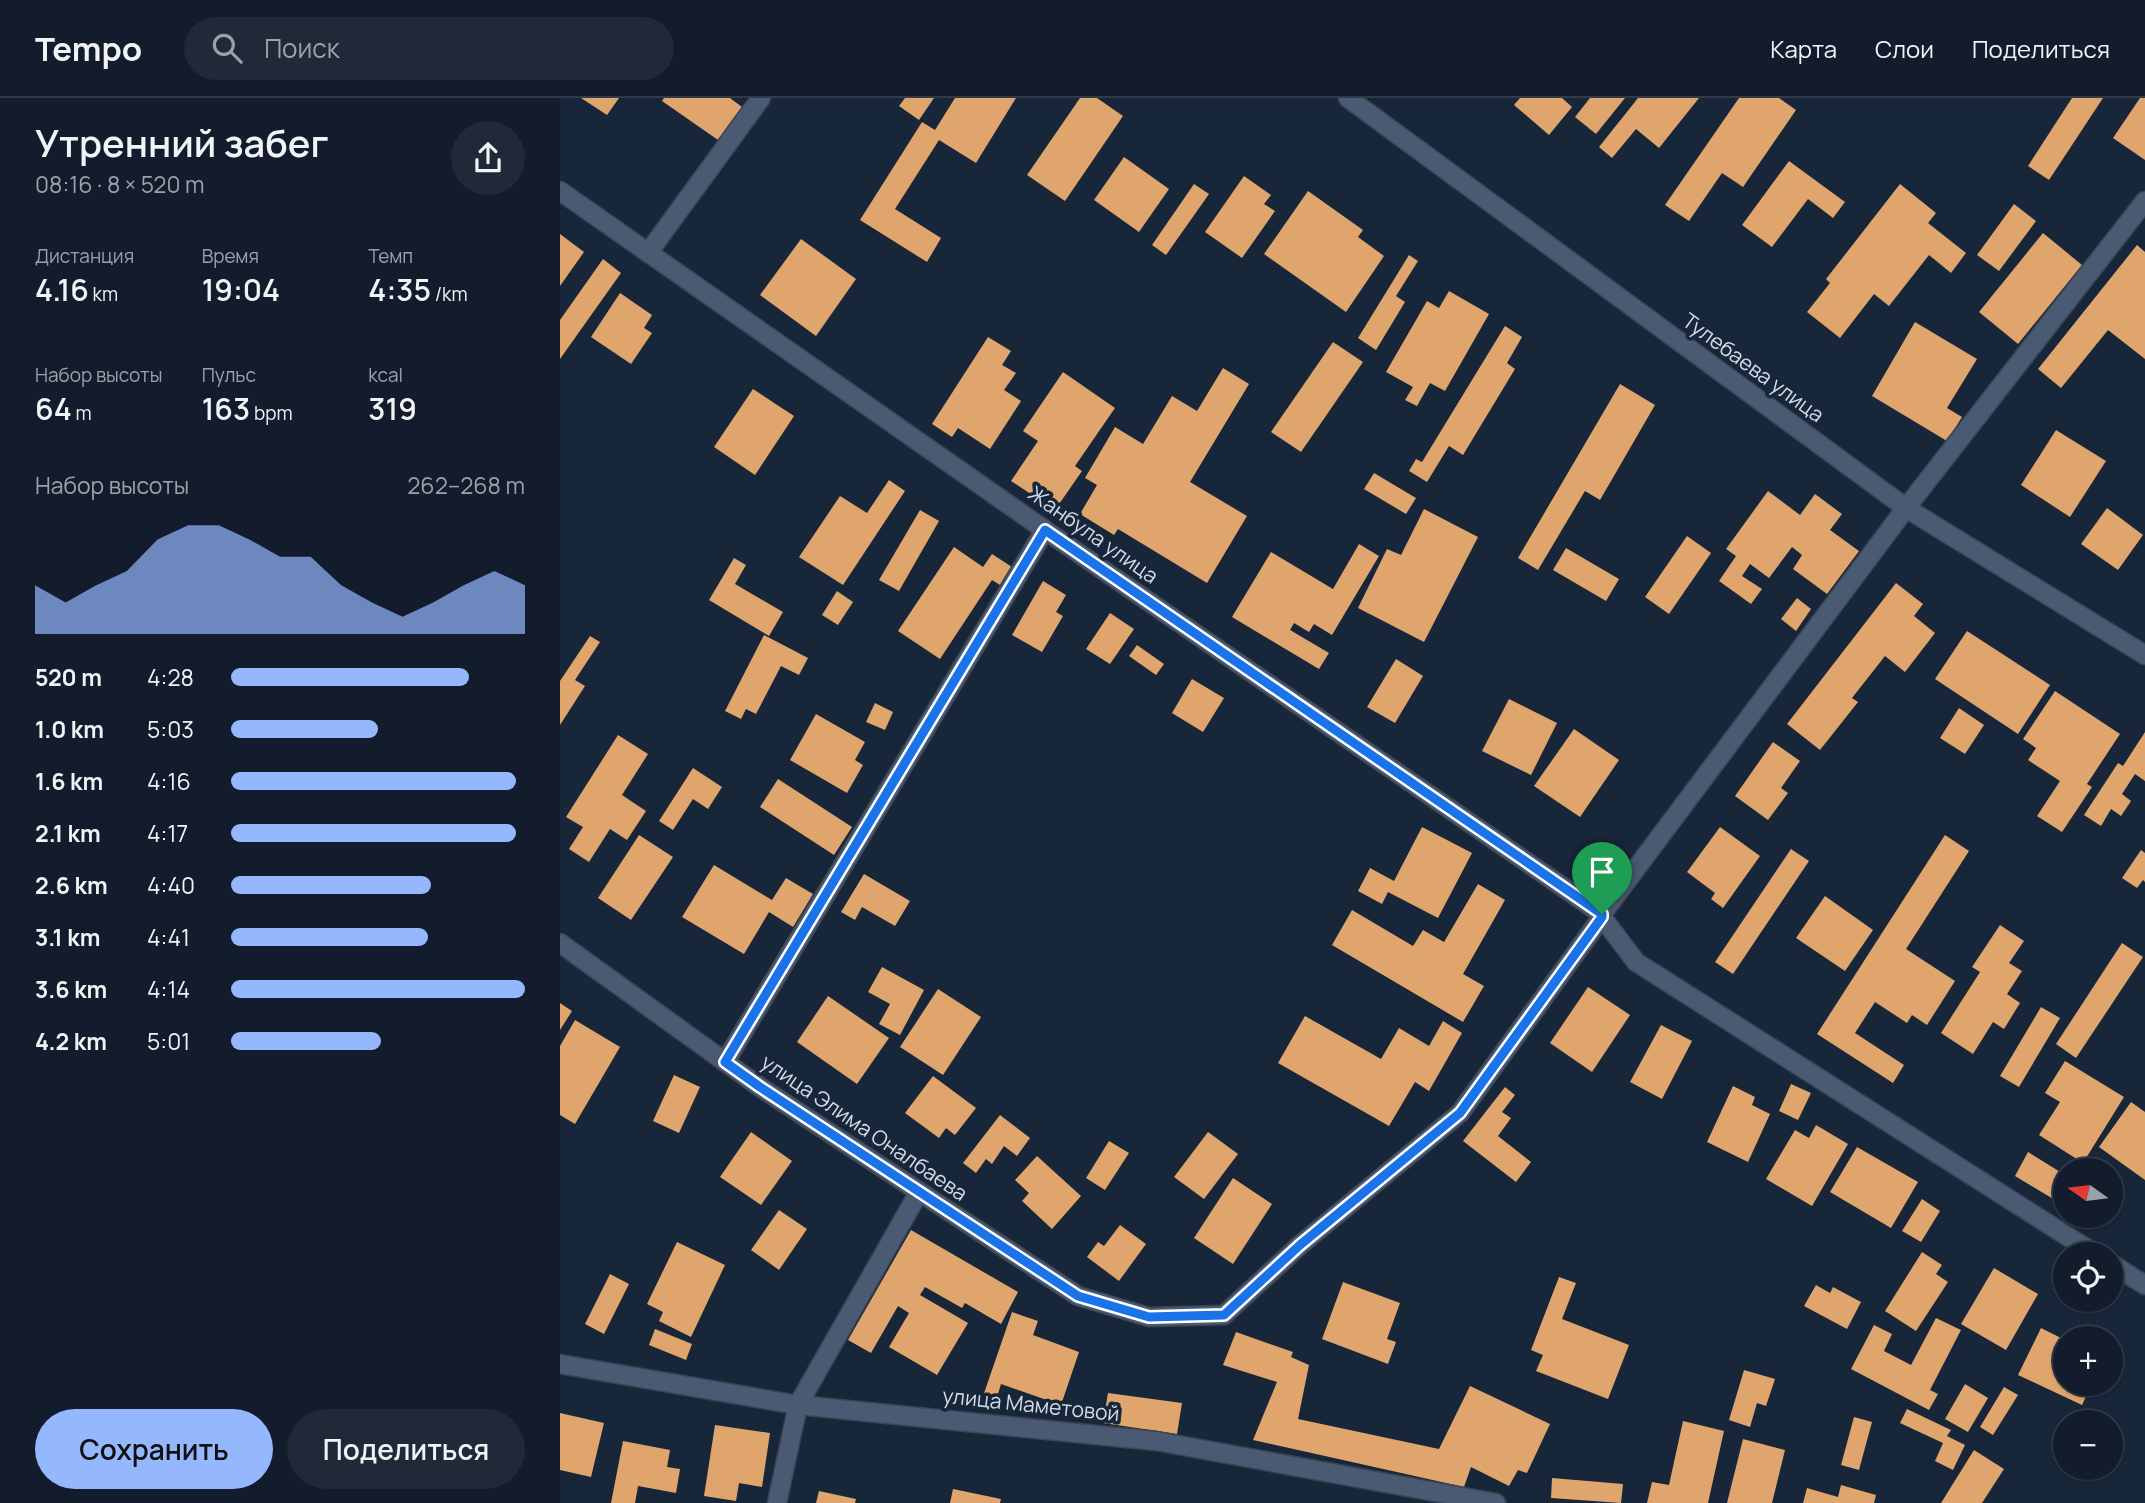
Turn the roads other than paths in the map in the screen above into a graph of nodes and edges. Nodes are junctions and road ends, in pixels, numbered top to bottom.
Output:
1 (761, 98) edge
2 (1348, 98) edge
3 (560, 191) edge
4 (2145, 201) edge
5 (648, 253) junction
6 (1906, 508) junction
7 (1045, 530) junction
8 (2145, 654) edge
9 (1602, 916) junction
10 (560, 943) edge
11 (725, 1062) junction
12 (919, 1192) junction
13 (2078, 1242) edge
14 (2123, 1271) edge
15 (2145, 1285) edge
16 (560, 1364) edge
17 (798, 1405) junction
18 (777, 1503) edge
19 (1496, 1503) edge

1 - 5 street
2 - 6 street, Тулебаева улица
3 - 5 street, Жанбула улица
4 - 6 street, улица Элима Оналбаева
5 - 7 street, Жанбула улица
6 - 8 street, Тулебаева улица
6 - 9 street, улица Элима Оналбаева
7 - 9 street, Жанбула улица
7 - 11 street
9 - 12 street, улица Элима Оналбаева
9 - 13 street, Жанбула улица
10 - 11 street, улица Элима Оналбаева
11 - 12 street, улица Элима Оналбаева
12 - 17 street
14 - 15 street
16 - 17 street, улица Маметовой
17 - 18 street
17 - 19 street, улица Маметовой

